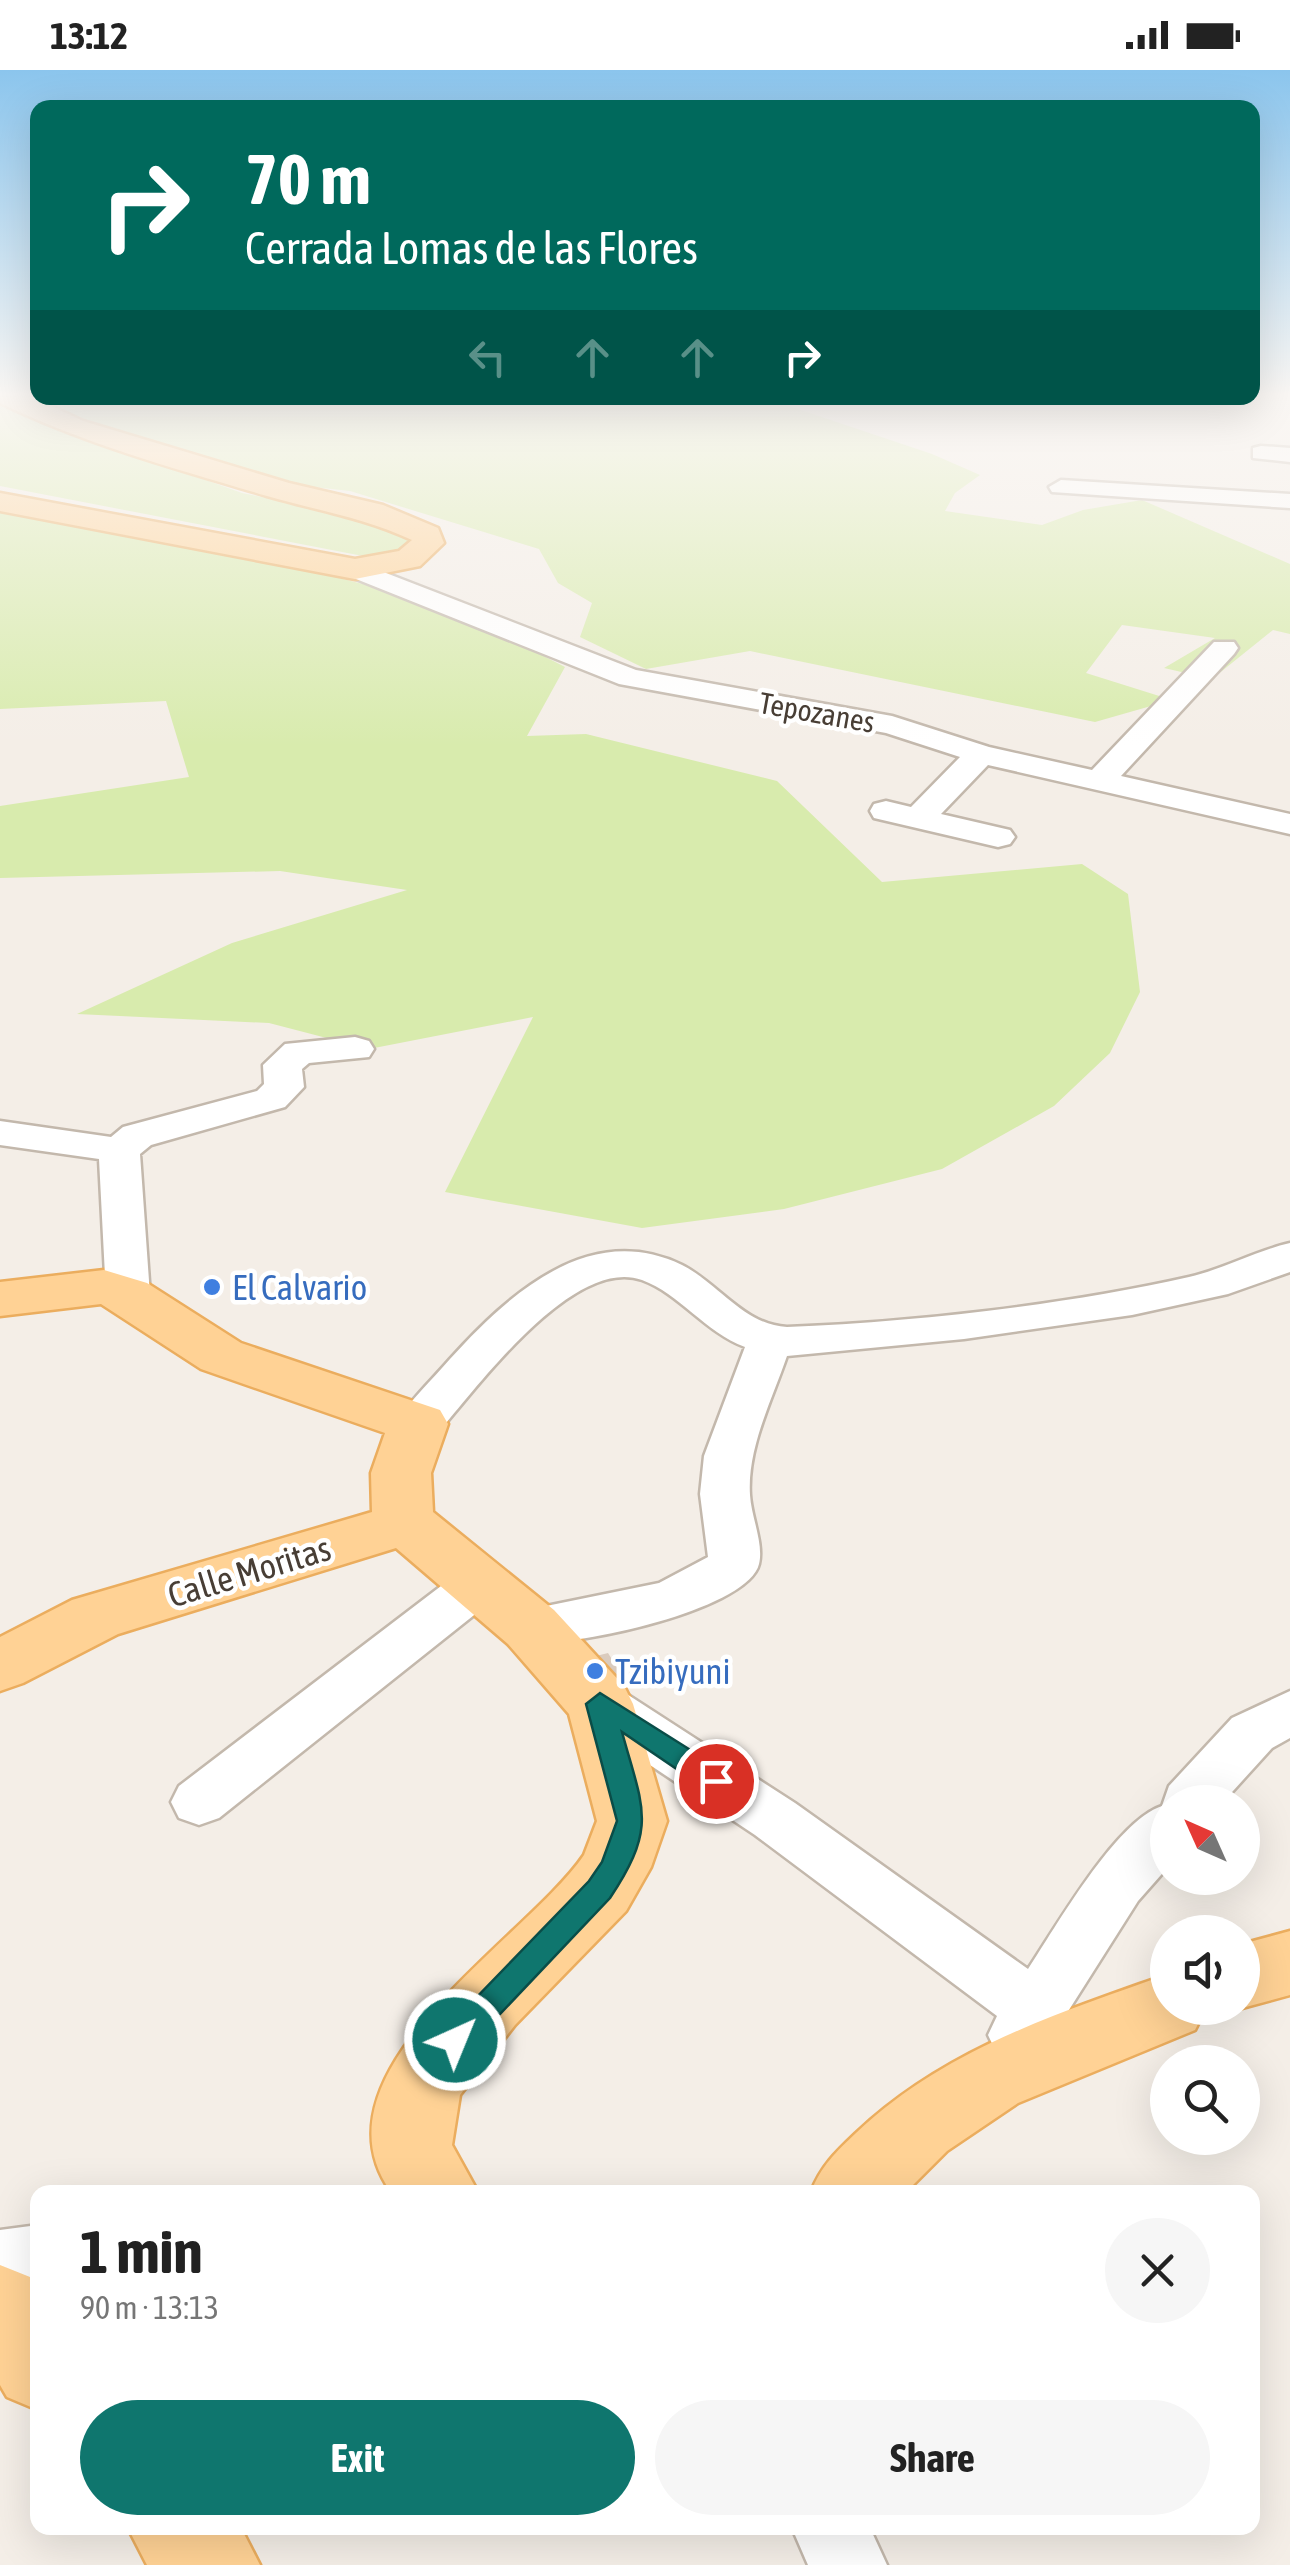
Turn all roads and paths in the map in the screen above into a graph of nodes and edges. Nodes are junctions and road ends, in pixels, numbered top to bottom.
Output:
1 (60, 513) edge
2 (375, 513) edge
3 (354, 569) junction
4 (1224, 648) dead end
5 (981, 754) junction
6 (1098, 782) junction
7 (1290, 824) edge
8 (998, 837) dead end
9 (355, 1048) dead end
10 (0, 1133) edge
11 (119, 1150) junction
12 (1290, 1256) edge
13 (128, 1295) junction
14 (0, 1299) edge
15 (770, 1340) junction
16 (419, 1424) junction
17 (406, 1523) junction
18 (480, 1583) junction
19 (531, 1628) junction
20 (0, 1666) edge
21 (600, 1704) junction
22 (1290, 1712) edge
23 (1205, 1785) edge
24 (199, 1802) dead end
25 (1150, 1847) edge
26 (1290, 1962) edge
27 (1260, 1971) edge
28 (1036, 2010) junction
29 (1150, 2014) edge
30 (990, 2078) junction
31 (433, 2185) edge
32 (858, 2185) edge
33 (30, 2258) edge
34 (0, 2263) edge
35 (0, 2306) edge
36 (30, 2354) edge
37 (182, 2535) edge
38 (833, 2535) edge
39 (214, 2565) edge
40 (850, 2565) edge

1 - 3 main road
2 - 3 main road
3 - 5 street, Tepozanes
4 - 6 street
5 - 6 street, Tepozanes
5 - 8 street
6 - 7 street, Tepozanes
9 - 11 street
10 - 11 street
11 - 13 street
12 - 15 street
13 - 14 main road
13 - 16 main road
15 - 16 street
15 - 19 street
16 - 17 main road
17 - 18 main road
17 - 20 main road, Calle Moritas
18 - 19 main road
18 - 24 street
19 - 21 main road
21 - 28 street
21 - 31 main road
22 - 23 street
25 - 28 street
26 - 27 main road
28 - 30 street
29 - 30 main road
30 - 32 main road
33 - 34 street
35 - 36 main road
37 - 39 main road
38 - 40 street

